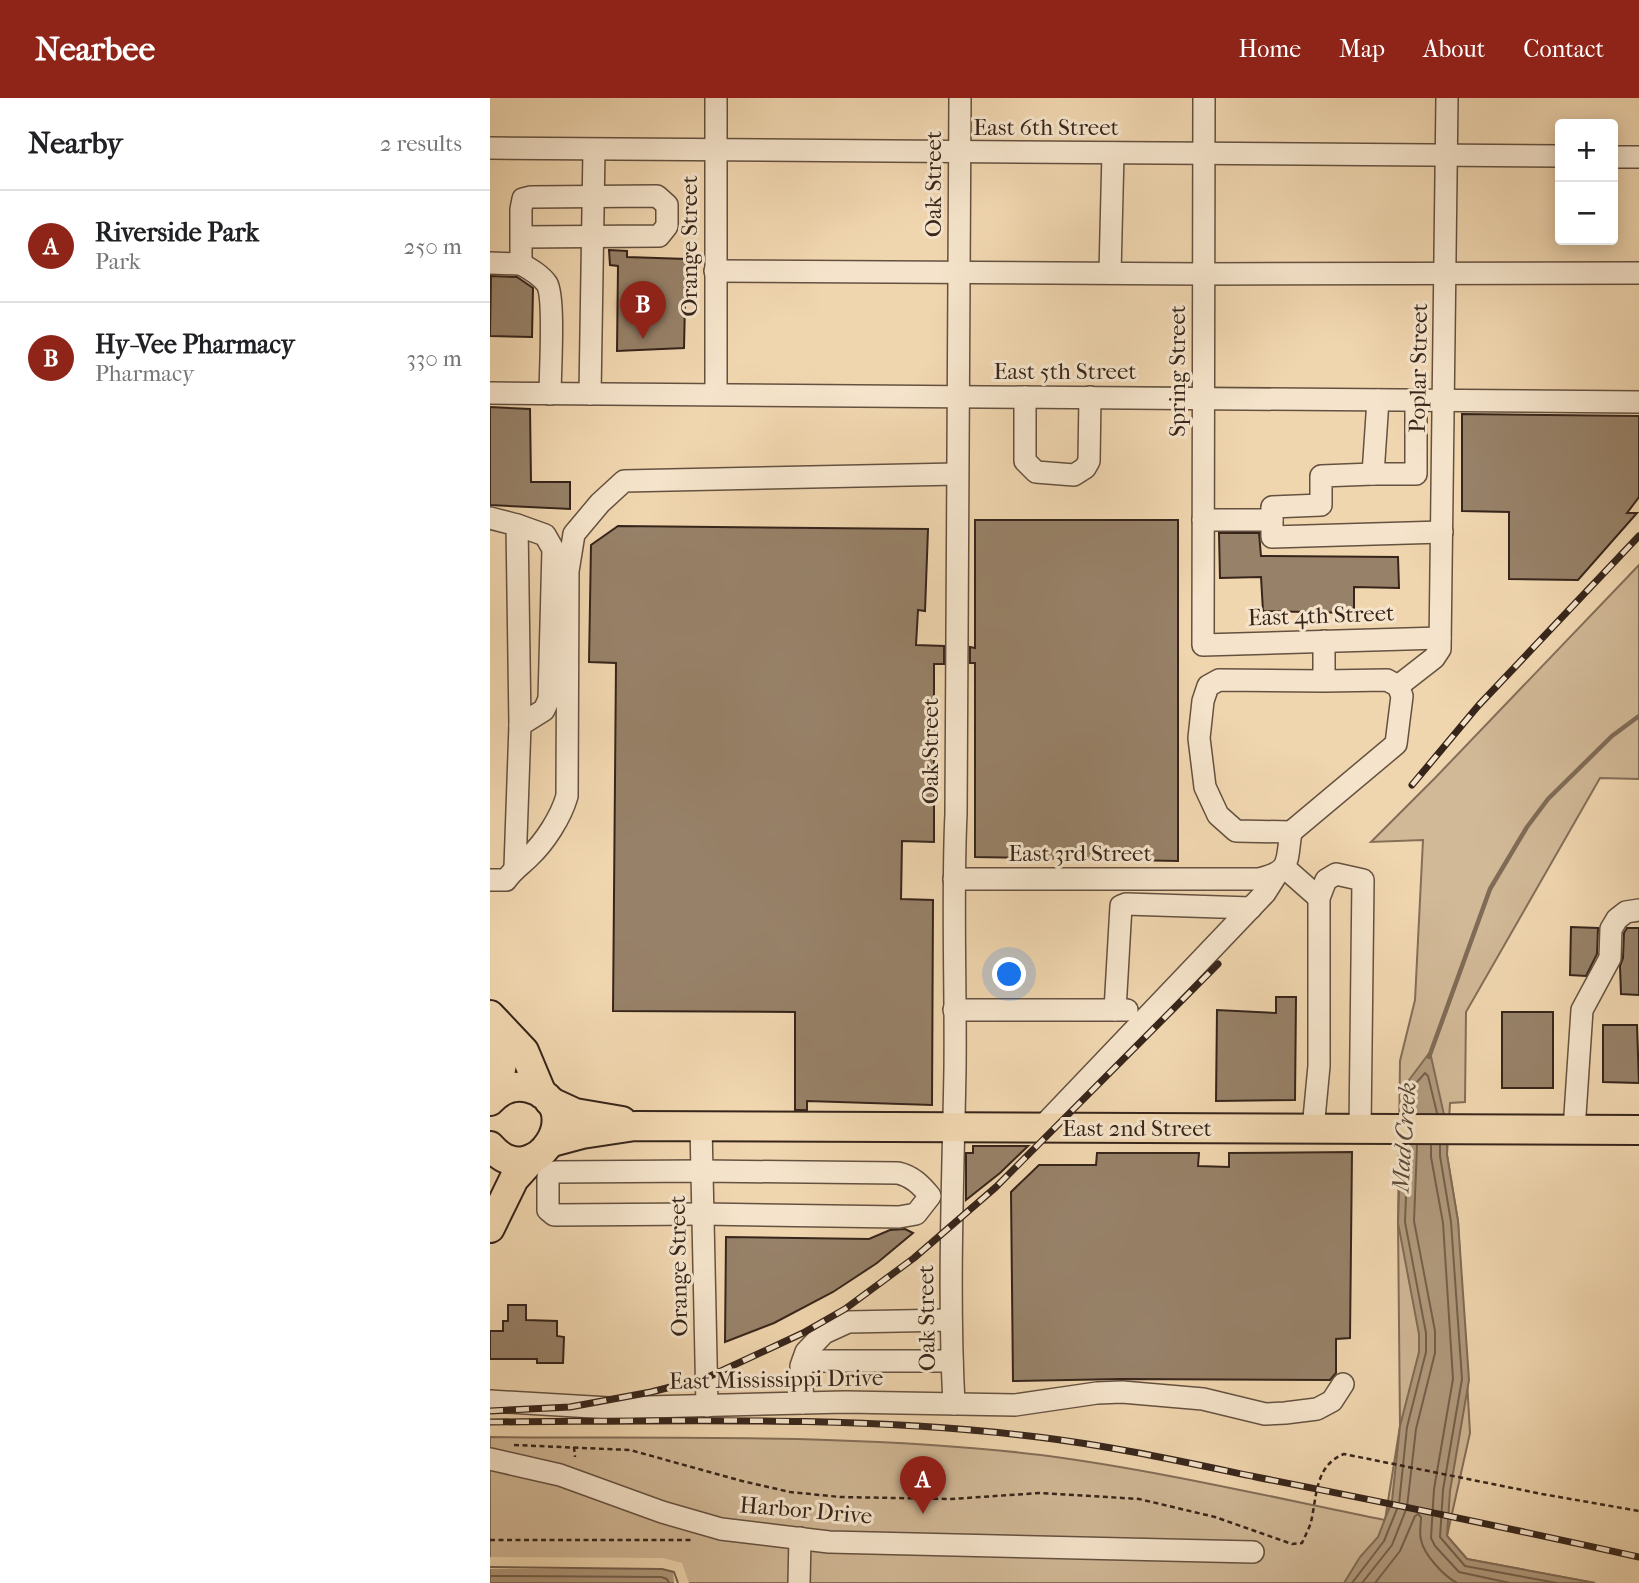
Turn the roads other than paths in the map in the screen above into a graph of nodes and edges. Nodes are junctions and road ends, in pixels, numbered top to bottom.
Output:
1 (716, 98) edge
2 (960, 98) edge
3 (1204, 98) edge
4 (1447, 98) edge
5 (490, 148) edge
6 (594, 150) junction
7 (716, 150) junction
8 (960, 153) junction
9 (1113, 153) junction
10 (1203, 154) junction
11 (1446, 156) junction
12 (1555, 156) edge
13 (1618, 157) edge
14 (1639, 157) edge
15 (593, 197) junction
16 (593, 236) junction
17 (521, 237) junction
18 (490, 263) edge
19 (521, 264) junction
20 (715, 271) junction
21 (960, 272) junction
22 (1110, 273) junction
23 (1446, 273) junction
24 (1639, 273) edge
25 (1203, 274) junction
26 (490, 393) edge
27 (550, 394) junction
28 (590, 394) junction
29 (716, 394) junction
30 (959, 397) junction
31 (1025, 397) junction
32 (1090, 397) junction
33 (1202, 398) junction
34 (1378, 400) junction
35 (1416, 400) junction
36 (1444, 400) junction
37 (1639, 402) edge
38 (957, 474) junction
39 (1373, 474) junction
40 (1416, 474) junction
41 (1443, 475) junction
42 (490, 518) edge
43 (1203, 520) junction
44 (1272, 520) junction
45 (517, 525) junction
46 (1442, 532) junction
47 (1440, 638) junction
48 (1324, 641) junction
49 (1203, 645) joint
50 (1324, 681) junction
51 (1398, 686) junction
52 (520, 725) junction
53 (1291, 832) junction
54 (515, 867) junction
55 (1281, 871) junction
56 (954, 879) junction
57 (490, 880) edge
58 (1320, 898) junction
59 (1251, 908) junction
60 (1639, 911) edge
61 (954, 1010) junction
62 (1115, 1010) junction
63 (1152, 1010) junction
64 (490, 1015) edge
65 (490, 1041) edge
66 (492, 1098) edge
67 (545, 1098) junction
68 (635, 1126) junction
69 (701, 1126) junction
70 (954, 1127) junction
71 (1042, 1127) junction
72 (1313, 1129) junction
73 (1373, 1129) junction
74 (1574, 1130) junction
75 (1639, 1130) edge
76 (490, 1146) edge
77 (542, 1150) junction
78 (702, 1171) junction
79 (930, 1196) junction
80 (953, 1198) junction
81 (703, 1214) junction
82 (490, 1228) edge
83 (951, 1320) junction
84 (803, 1361) junction
85 (952, 1361) junction
86 (1343, 1384) dead end
87 (490, 1401) edge
88 (803, 1403) junction
89 (954, 1404) junction
90 (707, 1406) junction
91 (490, 1459) edge
92 (800, 1538) junction
93 (1253, 1552) dead end
94 (799, 1583) edge

1 - 7 street, Orange Street
2 - 8 street, Oak Street
3 - 10 street, Spring Street
4 - 11 street, Poplar Street
5 - 6 street, East 6th Street
6 - 7 street, East 6th Street
6 - 15 street
7 - 8 street, East 6th Street
7 - 20 street, Orange Street
8 - 9 street, East 6th Street
8 - 21 street, Oak Street
9 - 10 street, East 6th Street
9 - 22 street
10 - 11 street, East 6th Street
10 - 25 street, Spring Street
11 - 12 street, East 6th Street
11 - 23 street, Poplar Street
13 - 14 street
15 - 16 street
15 - 16 street
15 - 17 street
16 - 17 street
16 - 28 street
17 - 19 street
18 - 19 street
19 - 27 street
20 - 21 street
20 - 29 street, Orange Street
21 - 22 street
21 - 30 street, Oak Street
22 - 25 street
23 - 24 street
23 - 25 street
23 - 36 street, Poplar Street
25 - 33 street, Spring Street
26 - 27 street, East 5th Street
27 - 28 street, East 5th Street
28 - 29 street, East 5th Street
29 - 30 street, East 5th Street
30 - 31 street, East 5th Street
30 - 38 street, Oak Street
31 - 32 street, East 5th Street
31 - 32 street
32 - 33 street, East 5th Street
33 - 34 street, East 5th Street
33 - 43 street, Spring Street
34 - 35 street, East 5th Street
34 - 39 street
35 - 36 street, East 5th Street
35 - 40 street
36 - 37 street, East 5th Street
36 - 41 street, Poplar Street
38 - 54 street
38 - 56 street, Oak Street
39 - 40 street
39 - 44 street
40 - 41 street
41 - 46 street, Poplar Street
42 - 45 street
43 - 44 street
43 - 49 street, Spring Street
44 - 46 street
45 - 52 street
45 - 52 street
46 - 47 street, Poplar Street
47 - 48 street, East 4th Street
47 - 51 street
48 - 49 street, East 4th Street
48 - 50 street
50 - 51 street
50 - 53 street
51 - 53 street
52 - 54 street
53 - 55 street
54 - 57 street
55 - 56 street, East 3rd Street
55 - 58 street
55 - 59 street
56 - 61 street, Oak Street
58 - 72 street
58 - 73 street
59 - 62 street
59 - 63 street
60 - 74 street
61 - 62 street
61 - 70 street, Oak Street
62 - 63 street
63 - 71 street
64 - 67 main road
65 - 66 main road
66 - 67 main road, East 2nd Street
67 - 68 main road, East 2nd Street
67 - 77 main road
68 - 69 main road, East 2nd Street
68 - 77 main road, East 2nd Street
69 - 70 main road, East 2nd Street
69 - 78 street, Orange Street
70 - 71 main road, East 2nd Street
70 - 80 street, Oak Street
71 - 72 main road, East 2nd Street
72 - 73 main road, East 2nd Street
73 - 74 main road, East 2nd Street
74 - 75 main road, East 2nd Street
76 - 77 main road
77 - 82 main road
78 - 79 street
78 - 81 street, Orange Street
78 - 81 street
79 - 80 street
79 - 81 street
80 - 83 street, Oak Street
81 - 90 street, Orange Street
83 - 84 street
83 - 85 street, Oak Street
84 - 85 street
84 - 88 street
85 - 89 street, Oak Street
86 - 89 street, East Mississippi Drive
87 - 90 street, East Mississippi Drive
88 - 89 street, East Mississippi Drive
88 - 90 street, East Mississippi Drive
91 - 92 street, Harbor Drive
92 - 93 street, Harbor Drive
92 - 94 street

